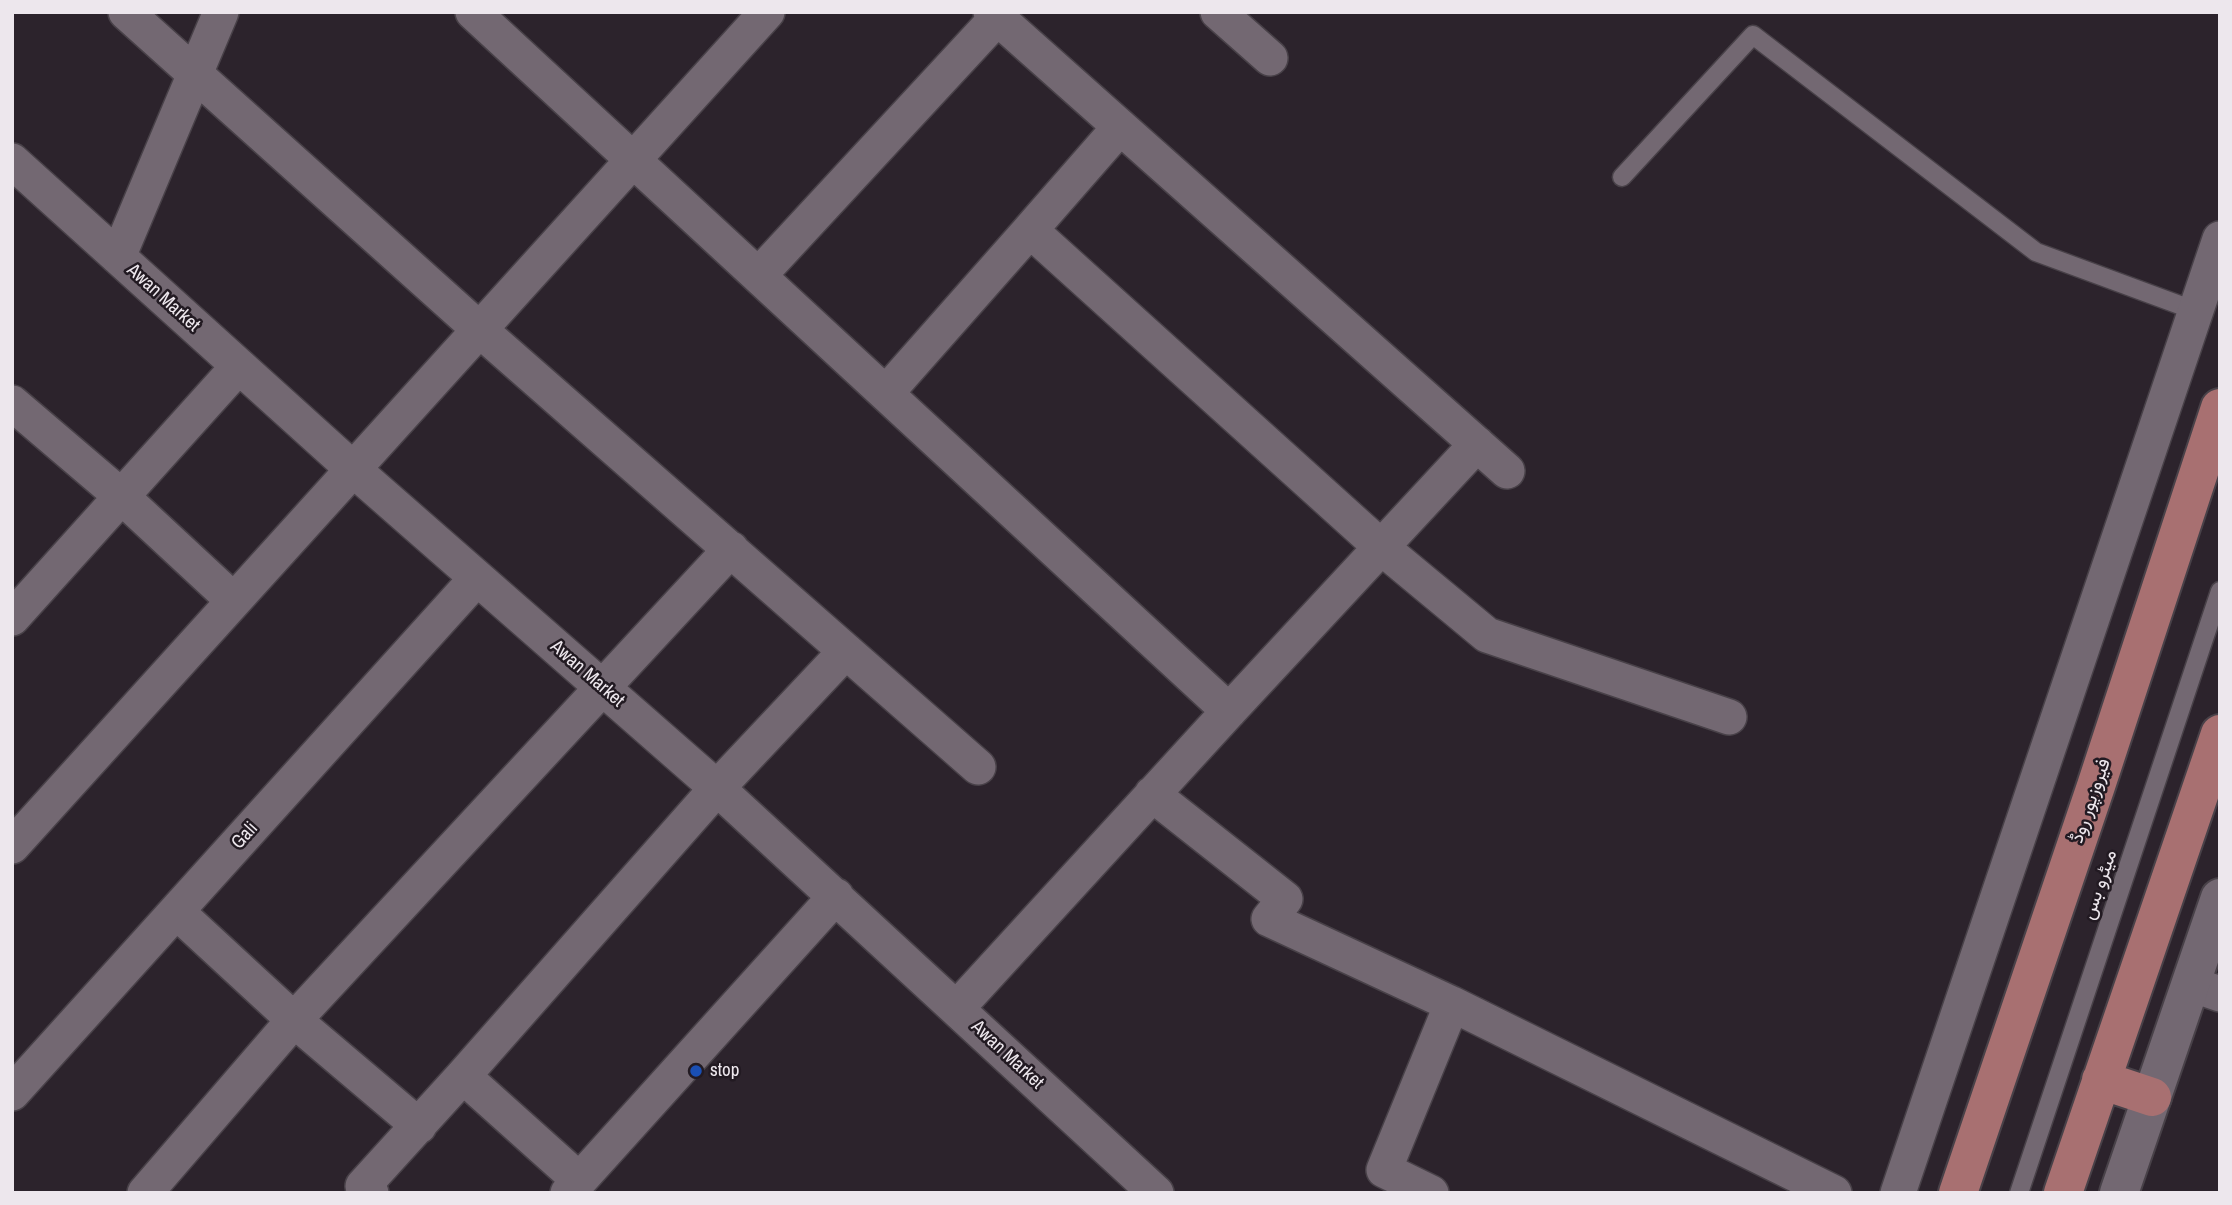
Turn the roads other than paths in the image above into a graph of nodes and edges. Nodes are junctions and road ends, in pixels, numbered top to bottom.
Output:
1 (126, 12) edge
2 (221, 12) edge
3 (473, 12) edge
4 (767, 12) edge
5 (1218, 12) edge
6 (994, 15) edge
7 (1270, 58) dead end
8 (195, 72) junction
9 (1121, 127) junction
10 (635, 160) junction
11 (12, 161) edge
12 (1622, 177) dead end
13 (1030, 230) junction
14 (2220, 239) edge
15 (118, 257) junction
16 (759, 275) junction
17 (2196, 311) junction
18 (480, 330) junction
19 (238, 367) junction
20 (886, 393) junction
21 (12, 403) edge
22 (2220, 408) edge
23 (1476, 444) junction
24 (354, 470) junction
25 (1507, 471) dead end
26 (121, 496) junction
27 (1381, 547) junction
28 (731, 550) junction
29 (477, 578) junction
30 (2220, 591) edge
31 (233, 600) junction
32 (12, 618) edge
33 (846, 651) junction
34 (603, 688) junction
35 (1229, 710) junction
36 (1729, 717) dead end
37 (2220, 734) edge
38 (978, 766) dead end
39 (717, 788) junction
40 (1152, 794) junction
41 (12, 846) edge
42 (836, 897) junction
43 (2220, 898) edge
44 (177, 912) junction
45 (2205, 989) edge
46 (1452, 1004) junction
47 (957, 1008) junction
48 (294, 1020) junction
49 (463, 1076) junction
50 (2101, 1080) junction
51 (12, 1093) edge
52 (2152, 1097) junction
53 (419, 1126) junction
54 (573, 1186) edge
55 (364, 1190) edge
56 (145, 1193) edge
57 (1156, 1193) edge
58 (1431, 1193) edge
59 (1834, 1193) edge
60 (1898, 1193) edge
61 (1958, 1193) edge
62 (2019, 1193) edge
63 (2063, 1193) edge
64 (2119, 1193) edge

1 - 8 street
2 - 8 street
3 - 10 street
4 - 10 street
5 - 7 street
6 - 9 street
6 - 16 street
8 - 15 street
8 - 18 street
9 - 13 street
9 - 23 street
10 - 16 street
10 - 18 street
11 - 15 street, Awan Market
12 - 17 lane
13 - 20 street
13 - 27 street
14 - 17 street
15 - 19 street, Awan Market
16 - 20 street
17 - 60 street
18 - 24 street
18 - 28 street
19 - 24 street, Awan Market
19 - 26 street
20 - 35 street
21 - 26 street
22 - 61 main road, فیروزپور روڈ
23 - 25 street
23 - 27 street
24 - 29 street, Awan Market
24 - 31 street
26 - 31 street
26 - 32 street
27 - 35 street
27 - 36 street
28 - 33 street
28 - 34 street
29 - 34 street, Awan Market
29 - 44 street, Gali
30 - 62 lane, میٹرو بس
31 - 41 street
33 - 38 street
33 - 39 street
34 - 39 street, Awan Market
34 - 48 street
35 - 40 street
37 - 50 main road
39 - 42 street, Awan Market
39 - 49 street
40 - 46 street
40 - 47 street
42 - 47 street, Awan Market
42 - 54 street
43 - 45 street
44 - 48 street
44 - 51 street, Gali
45 - 52 street
46 - 58 street
46 - 59 street
47 - 57 street, Awan Market
48 - 53 street
48 - 56 street
49 - 53 street
49 - 54 street
50 - 52 main road
50 - 63 main road
52 - 64 street
53 - 55 street

